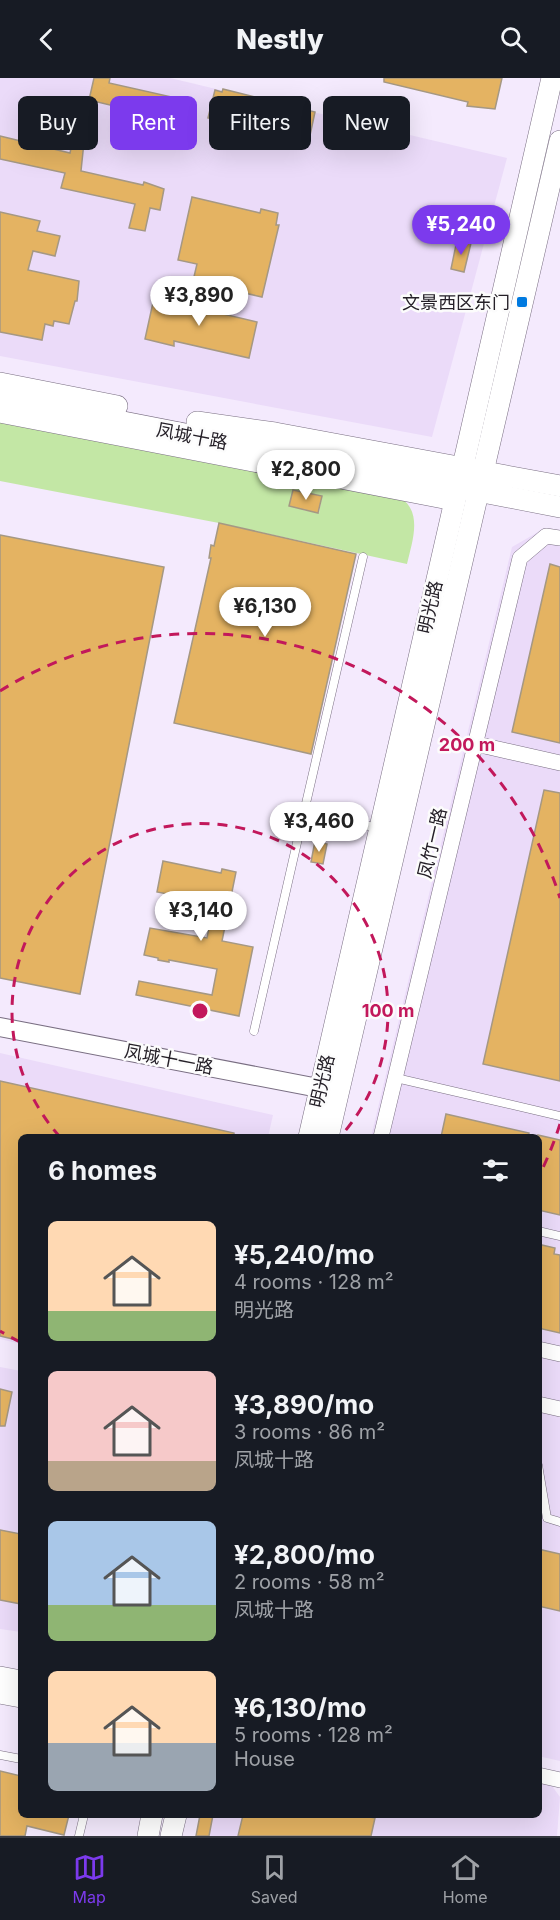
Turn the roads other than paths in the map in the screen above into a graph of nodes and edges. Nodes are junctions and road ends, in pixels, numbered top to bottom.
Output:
1 (552, 78) edge
2 (560, 141) edge
3 (0, 383) edge
4 (0, 398) edge
5 (0, 415) edge
6 (473, 470) junction
7 (560, 486) edge
8 (463, 495) junction
9 (560, 507) edge
10 (560, 538) edge
11 (363, 557) dead end
12 (476, 744) junction
13 (560, 763) edge
14 (304, 812) junction
15 (380, 828) junction
16 (0, 1027) edge
17 (255, 1031) dead end
18 (396, 1078) junction
19 (330, 1090) junction
20 (560, 1116) edge
21 (310, 1134) edge
22 (328, 1134) edge
23 (382, 1134) edge
24 (542, 1232) edge
25 (560, 1236) edge
26 (542, 1350) edge
27 (560, 1354) edge
28 (542, 1405) edge
29 (560, 1409) edge
30 (542, 1489) edge
31 (560, 1521) edge
32 (0, 1677) edge
33 (18, 1680) edge
34 (0, 1693) edge
35 (18, 1696) edge
36 (0, 1755) edge
37 (18, 1758) edge
38 (542, 1776) edge
39 (560, 1780) edge
40 (83, 1818) edge
41 (151, 1818) edge
42 (175, 1818) edge
43 (79, 1836) edge
44 (148, 1836) edge
45 (171, 1836) edge

1 - 6 main road, 明光路
2 - 6 main road, 明光路
3 - 6 main road, 凤城十路
4 - 8 main road, 凤城十路
5 - 8 street
6 - 7 main road, 凤城十路
6 - 8 main road, 明光路
8 - 9 main road, 凤城十路
8 - 15 main road, 明光路
8 - 19 main road, 明光路
10 - 12 street, 凤竹一路
11 - 14 lane
12 - 13 street
12 - 18 street, 凤竹一路
14 - 15 lane
14 - 17 lane
15 - 19 main road, 明光路
16 - 19 street, 凤城十一路
18 - 20 lane
18 - 23 street, 凤竹一路
19 - 21 main road, 明光路
19 - 22 main road, 明光路
24 - 25 lane
26 - 27 street
28 - 29 street
30 - 31 lane
32 - 33 main road
34 - 35 main road
36 - 37 lane
38 - 39 street
40 - 43 lane
41 - 44 main road
42 - 45 main road

